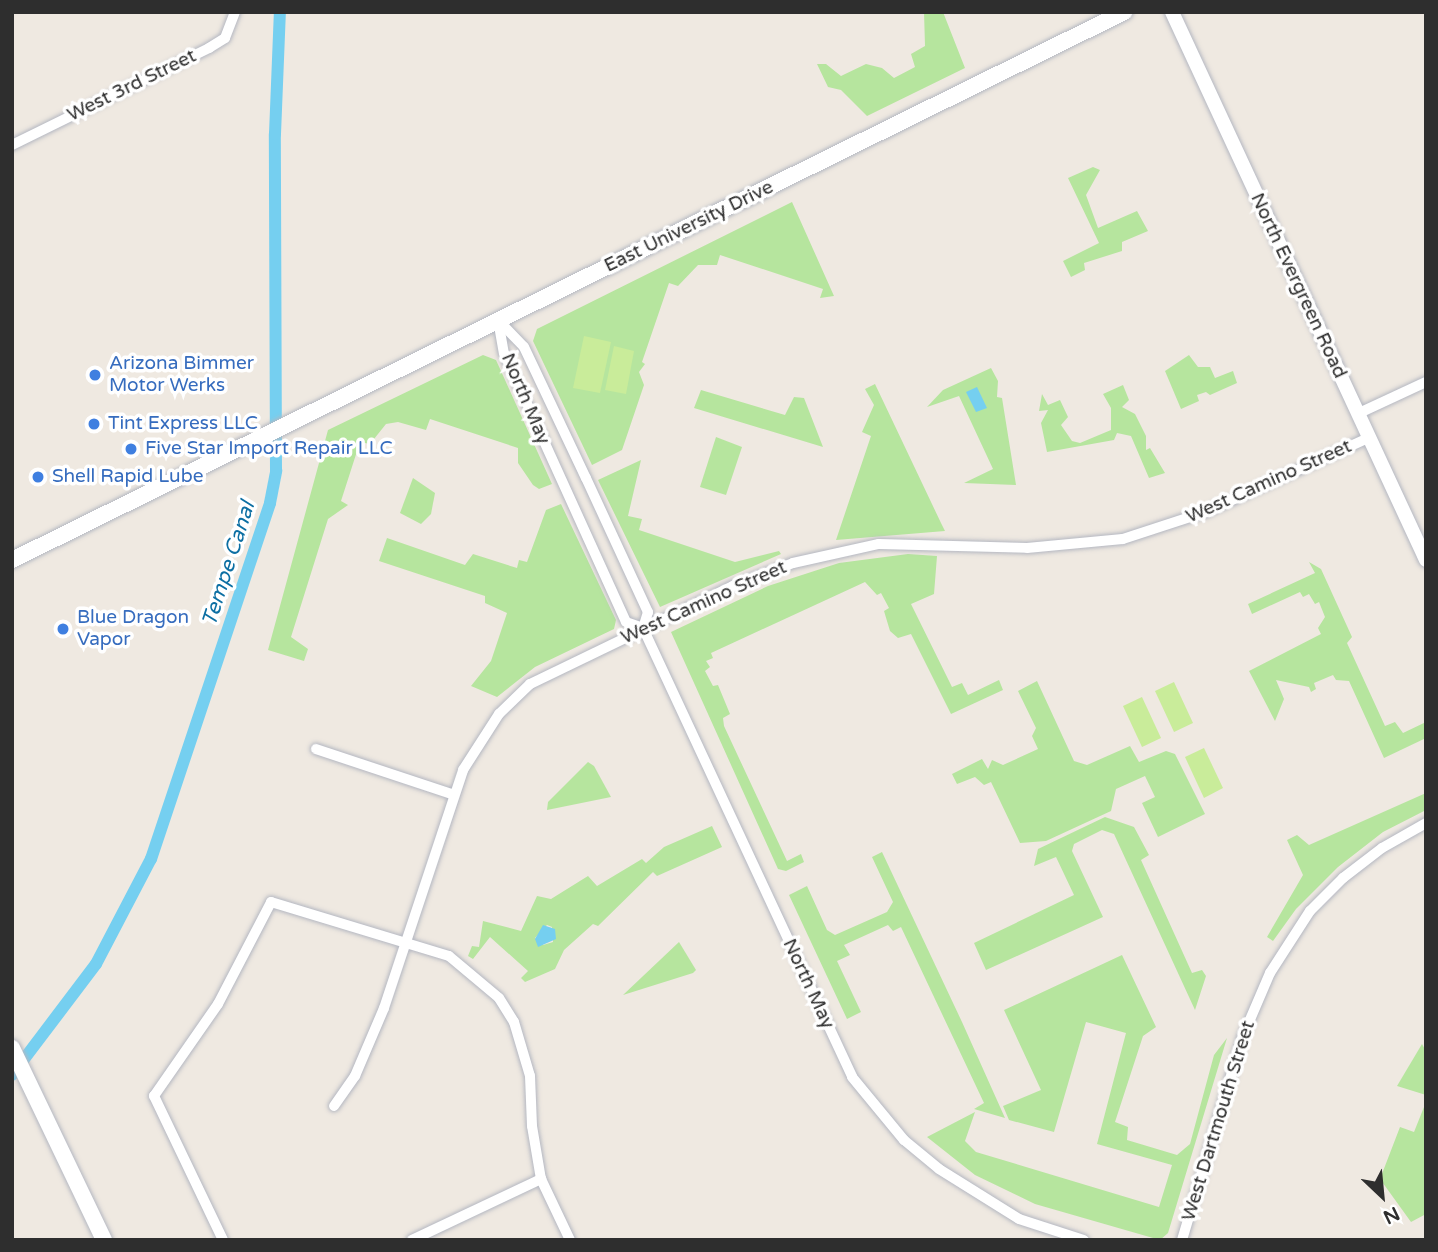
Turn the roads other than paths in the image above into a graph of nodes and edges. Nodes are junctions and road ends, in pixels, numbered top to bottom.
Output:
1 (235, 12) edge
2 (1124, 12) edge
3 (1172, 12) edge
4 (12, 145) edge
5 (498, 320) junction
6 (1426, 382) edge
7 (1357, 414) junction
8 (1368, 438) junction
9 (12, 560) edge
10 (1426, 560) edge
11 (643, 628) junction
12 (316, 749) dead end
13 (454, 795) junction
14 (1426, 823) edge
15 (406, 946) junction
16 (12, 1048) edge
17 (334, 1107) dead end
18 (541, 1179) junction
19 (104, 1240) edge
20 (223, 1240) edge
21 (412, 1240) edge
22 (570, 1240) edge
23 (1084, 1240) edge
24 (1182, 1240) edge

1 - 4 street, West 3rd Street
2 - 5 main road, East University Drive
3 - 7 street, North Evergreen Road
5 - 9 main road, East University Drive
5 - 11 street, North May
5 - 11 street, North May
6 - 7 street
7 - 8 street, North Evergreen Road
8 - 10 street, North Evergreen Road
8 - 11 street, West Camino Street
11 - 13 street, West Camino Street
11 - 23 street, North May
12 - 13 street
13 - 15 street, West Camino Street
14 - 24 street, West Dartmouth Street
15 - 17 street, West Camino Street
15 - 18 street
15 - 20 street
16 - 19 main road
18 - 21 street
18 - 22 street

